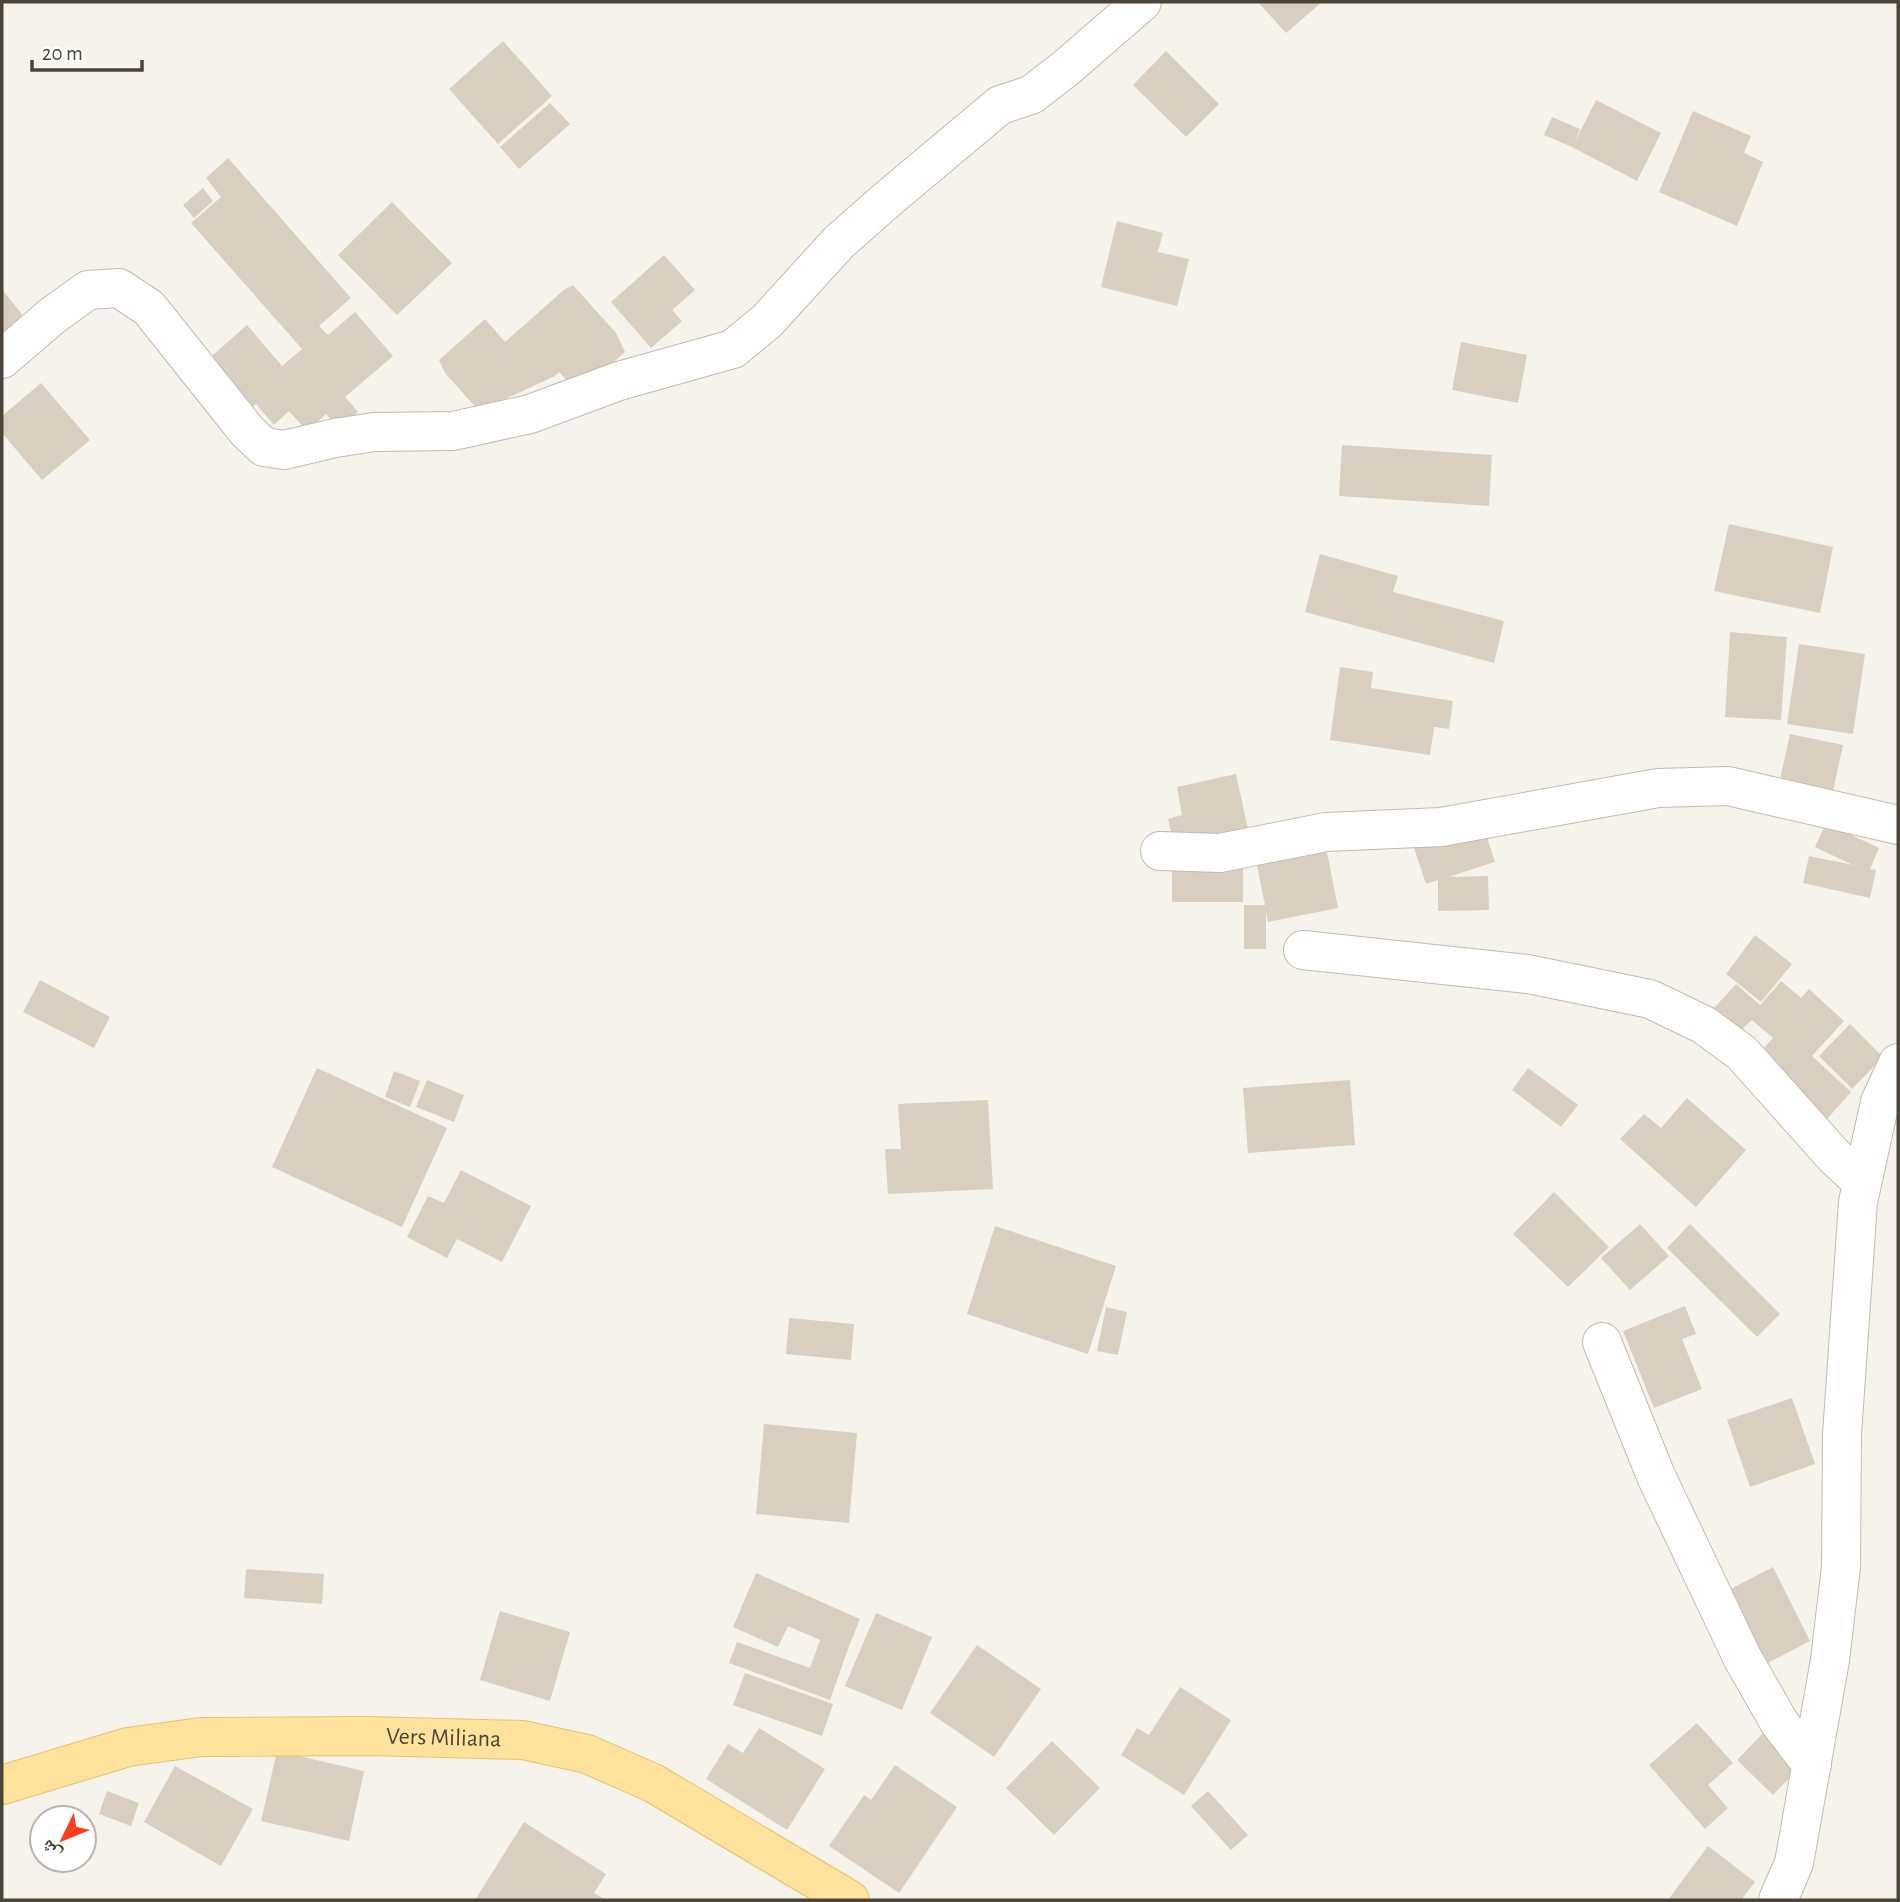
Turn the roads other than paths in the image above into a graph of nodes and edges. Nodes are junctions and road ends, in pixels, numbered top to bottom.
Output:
1 (1142, 2) edge
2 (2, 359) edge
3 (1898, 825) edge
4 (1160, 851) dead end
5 (1303, 950) dead end
6 (1898, 1063) edge
7 (1862, 1182) junction
8 (1602, 1342) dead end
9 (1812, 1765) junction
10 (2, 1785) edge
11 (850, 1900) edge
12 (1778, 1900) edge

1 - 2 street
3 - 4 street
5 - 7 street
6 - 7 street
7 - 9 street
8 - 9 street
9 - 12 street
10 - 11 main road, Vers Miliana

